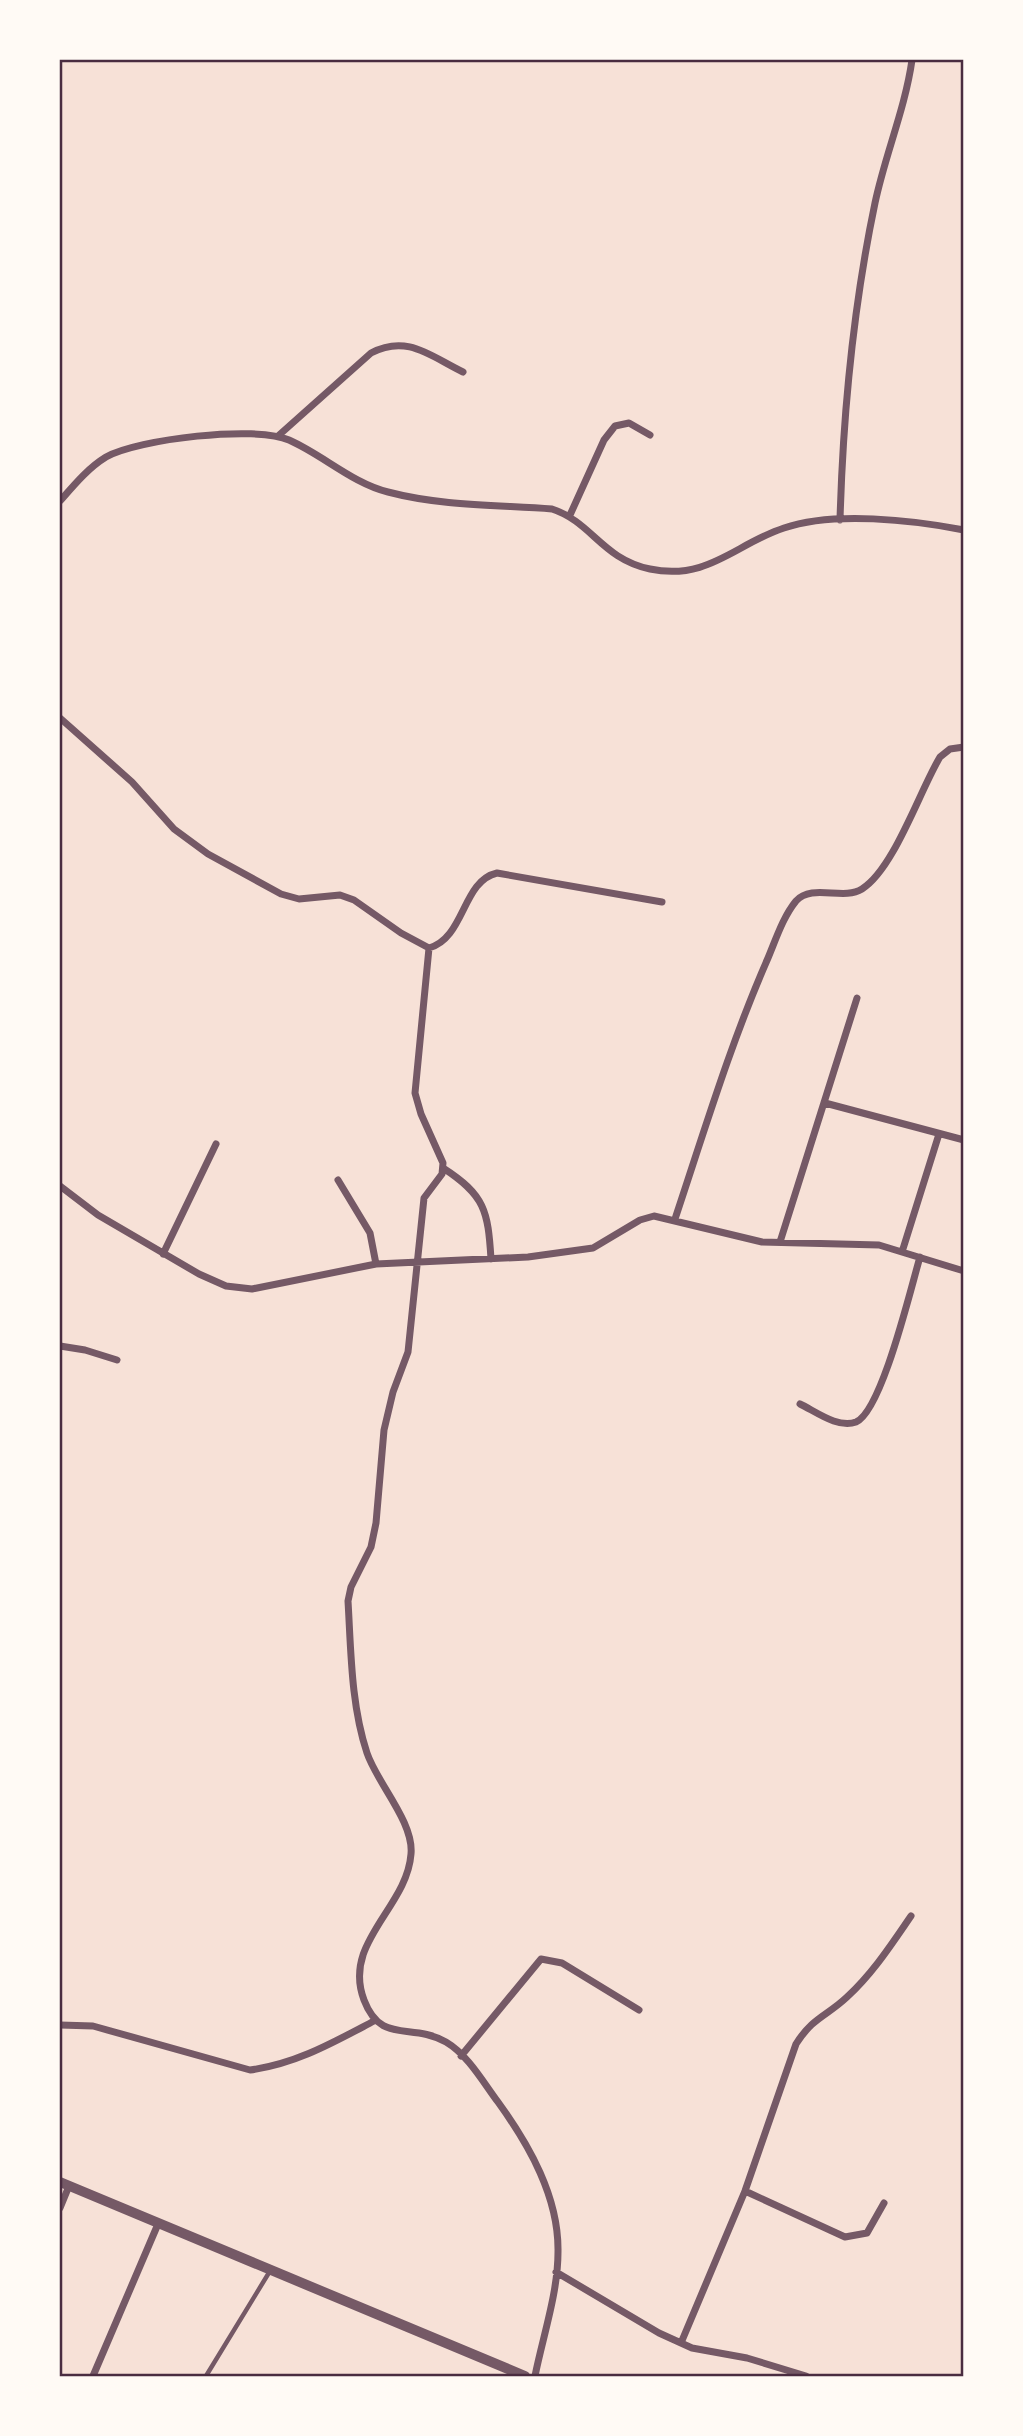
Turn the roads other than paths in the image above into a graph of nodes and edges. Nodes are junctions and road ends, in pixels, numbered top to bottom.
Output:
1 (912, 60) edge
2 (463, 372) dead end
3 (650, 435) dead end
4 (278, 436) junction
5 (60, 500) edge
6 (570, 515) junction
7 (841, 520) junction
8 (964, 530) edge
9 (60, 718) edge
10 (964, 747) edge
11 (663, 902) dead end
12 (429, 948) junction
13 (857, 998) dead end
14 (825, 1103) junction
15 (939, 1134) junction
16 (964, 1140) edge
17 (216, 1144) dead end
18 (443, 1168) junction
19 (338, 1180) dead end
20 (60, 1186) edge
21 (675, 1219) junction
22 (780, 1242) junction
23 (902, 1252) junction
24 (163, 1254) junction
25 (920, 1257) junction
26 (491, 1259) junction
27 (418, 1263) junction
28 (376, 1264) junction
29 (964, 1271) edge
30 (60, 1346) edge
31 (117, 1360) dead end
32 (800, 1404) dead end
33 (911, 1916) dead end
34 (639, 2010) dead end
35 (374, 2021) junction
36 (60, 2025) edge
37 (461, 2056) junction
38 (64, 2184) edge
39 (745, 2191) junction
40 (884, 2203) dead end
41 (60, 2208) edge
42 (158, 2224) junction
43 (270, 2272) junction
44 (556, 2272) junction
45 (681, 2343) junction
46 (93, 2376) edge
47 (206, 2376) edge
48 (525, 2376) edge
49 (535, 2376) edge
50 (806, 2376) edge

1 - 7 street
2 - 4 street
3 - 6 street
4 - 5 street
4 - 6 street
6 - 7 street
7 - 8 street
9 - 12 street
10 - 21 street
11 - 12 street
12 - 18 street
13 - 14 street
14 - 15 street
14 - 22 street
15 - 16 street
15 - 23 street
17 - 24 street
18 - 26 street
18 - 27 street
19 - 28 street
20 - 24 street
21 - 22 street
21 - 26 street
22 - 23 street
23 - 25 street
24 - 28 street
25 - 29 street
25 - 32 street
26 - 27 street
27 - 28 street
27 - 35 street
30 - 31 street
33 - 39 street
34 - 37 street
35 - 36 street
35 - 37 street
37 - 44 street
38 - 41 street
38 - 42 street
39 - 40 street
39 - 45 street
42 - 43 street
42 - 46 street
43 - 47 lane
43 - 48 street
44 - 45 street
44 - 49 street
45 - 50 street

